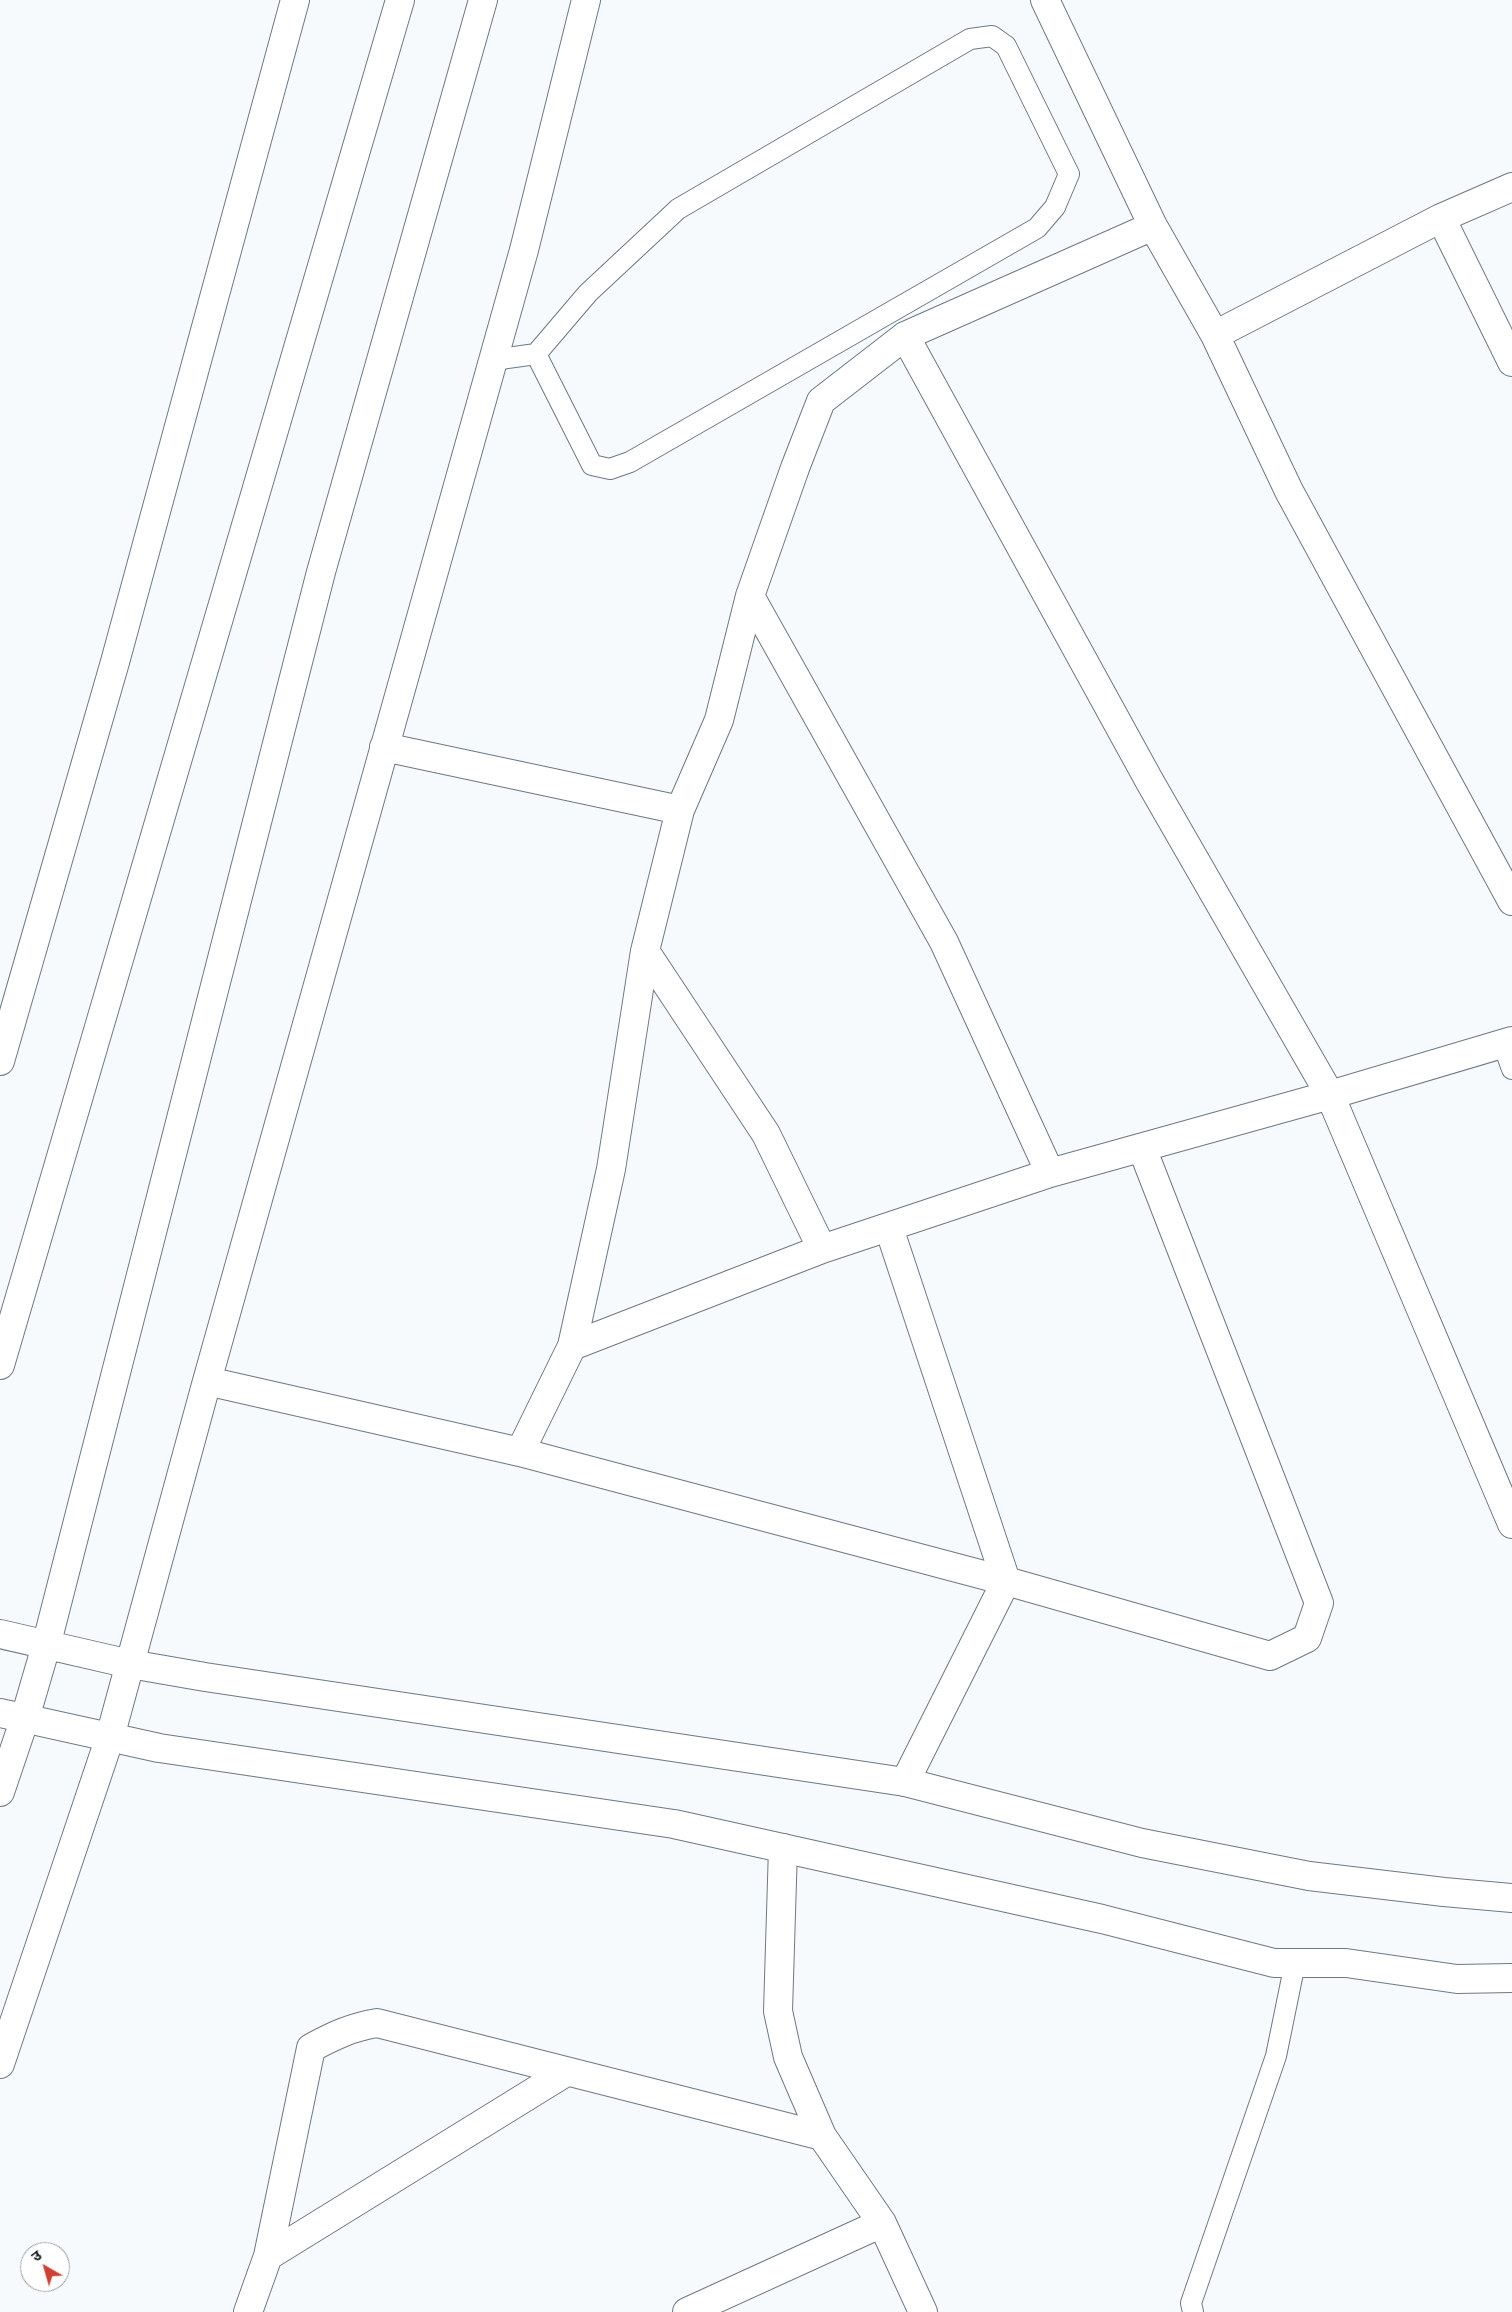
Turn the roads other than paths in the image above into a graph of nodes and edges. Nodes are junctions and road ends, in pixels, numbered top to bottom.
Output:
1 (295, 0) edge
2 (400, 0) edge
3 (483, 0) edge
4 (586, 0) edge
5 (1045, 0) edge
6 (1512, 187) edge
7 (1441, 218) junction
8 (1153, 226) junction
9 (1216, 335) junction
10 (905, 336) junction
11 (536, 354) junction
12 (493, 360) junction
13 (1512, 362) edge
14 (750, 596) junction
15 (384, 747) junction
16 (680, 810) junction
17 (1512, 901) edge
18 (645, 951) junction
19 (1509, 1051) edge
20 (0, 1061) edge
21 (1330, 1095) junction
22 (1142, 1148) junction
23 (1050, 1173) junction
24 (889, 1228) junction
25 (822, 1249) junction
26 (572, 1346) junction
27 (0, 1365) edge
28 (207, 1381) junction
29 (520, 1452) junction
30 (1512, 1524) edge
31 (1006, 1580) junction
32 (0, 1634) edge
33 (46, 1646) junction
34 (130, 1664) junction
35 (12, 1716) edge
36 (110, 1737) junction
37 (906, 1782) junction
38 (0, 1792) edge
39 (783, 1848) junction
40 (1512, 1898) edge
41 (1295, 1963) junction
42 (1512, 1978) edge
43 (0, 2064) edge
44 (566, 2072) junction
45 (822, 2136) junction
46 (882, 2223) junction
47 (268, 2256) junction
48 (248, 2312) edge
49 (687, 2312) edge
50 (923, 2312) edge
51 (1193, 2312) edge

1 - 20 street
2 - 27 street
3 - 33 street
4 - 12 street
5 - 8 street
6 - 7 street
7 - 9 street
7 - 13 street
8 - 9 street
8 - 10 street
9 - 17 street
10 - 14 street
10 - 21 street
11 - 11 lane
11 - 12 lane
12 - 15 street
14 - 16 street
14 - 23 street
15 - 16 street
15 - 28 street
16 - 18 street
18 - 25 street
18 - 26 street
19 - 21 street
21 - 22 street
21 - 30 street
22 - 23 street
22 - 31 street
23 - 24 street
24 - 25 street
24 - 31 street
25 - 26 street
26 - 29 street
28 - 29 street
28 - 34 street
29 - 31 street
31 - 37 street
32 - 33 street
33 - 34 street
33 - 35 street
34 - 36 street
34 - 37 street
35 - 36 street
35 - 38 street
36 - 39 street
36 - 43 street
37 - 40 street
39 - 41 street
39 - 45 street
41 - 42 street
41 - 51 lane
44 - 45 street
44 - 47 street
44 - 47 street
45 - 46 street
46 - 49 street
46 - 50 street
47 - 48 street

